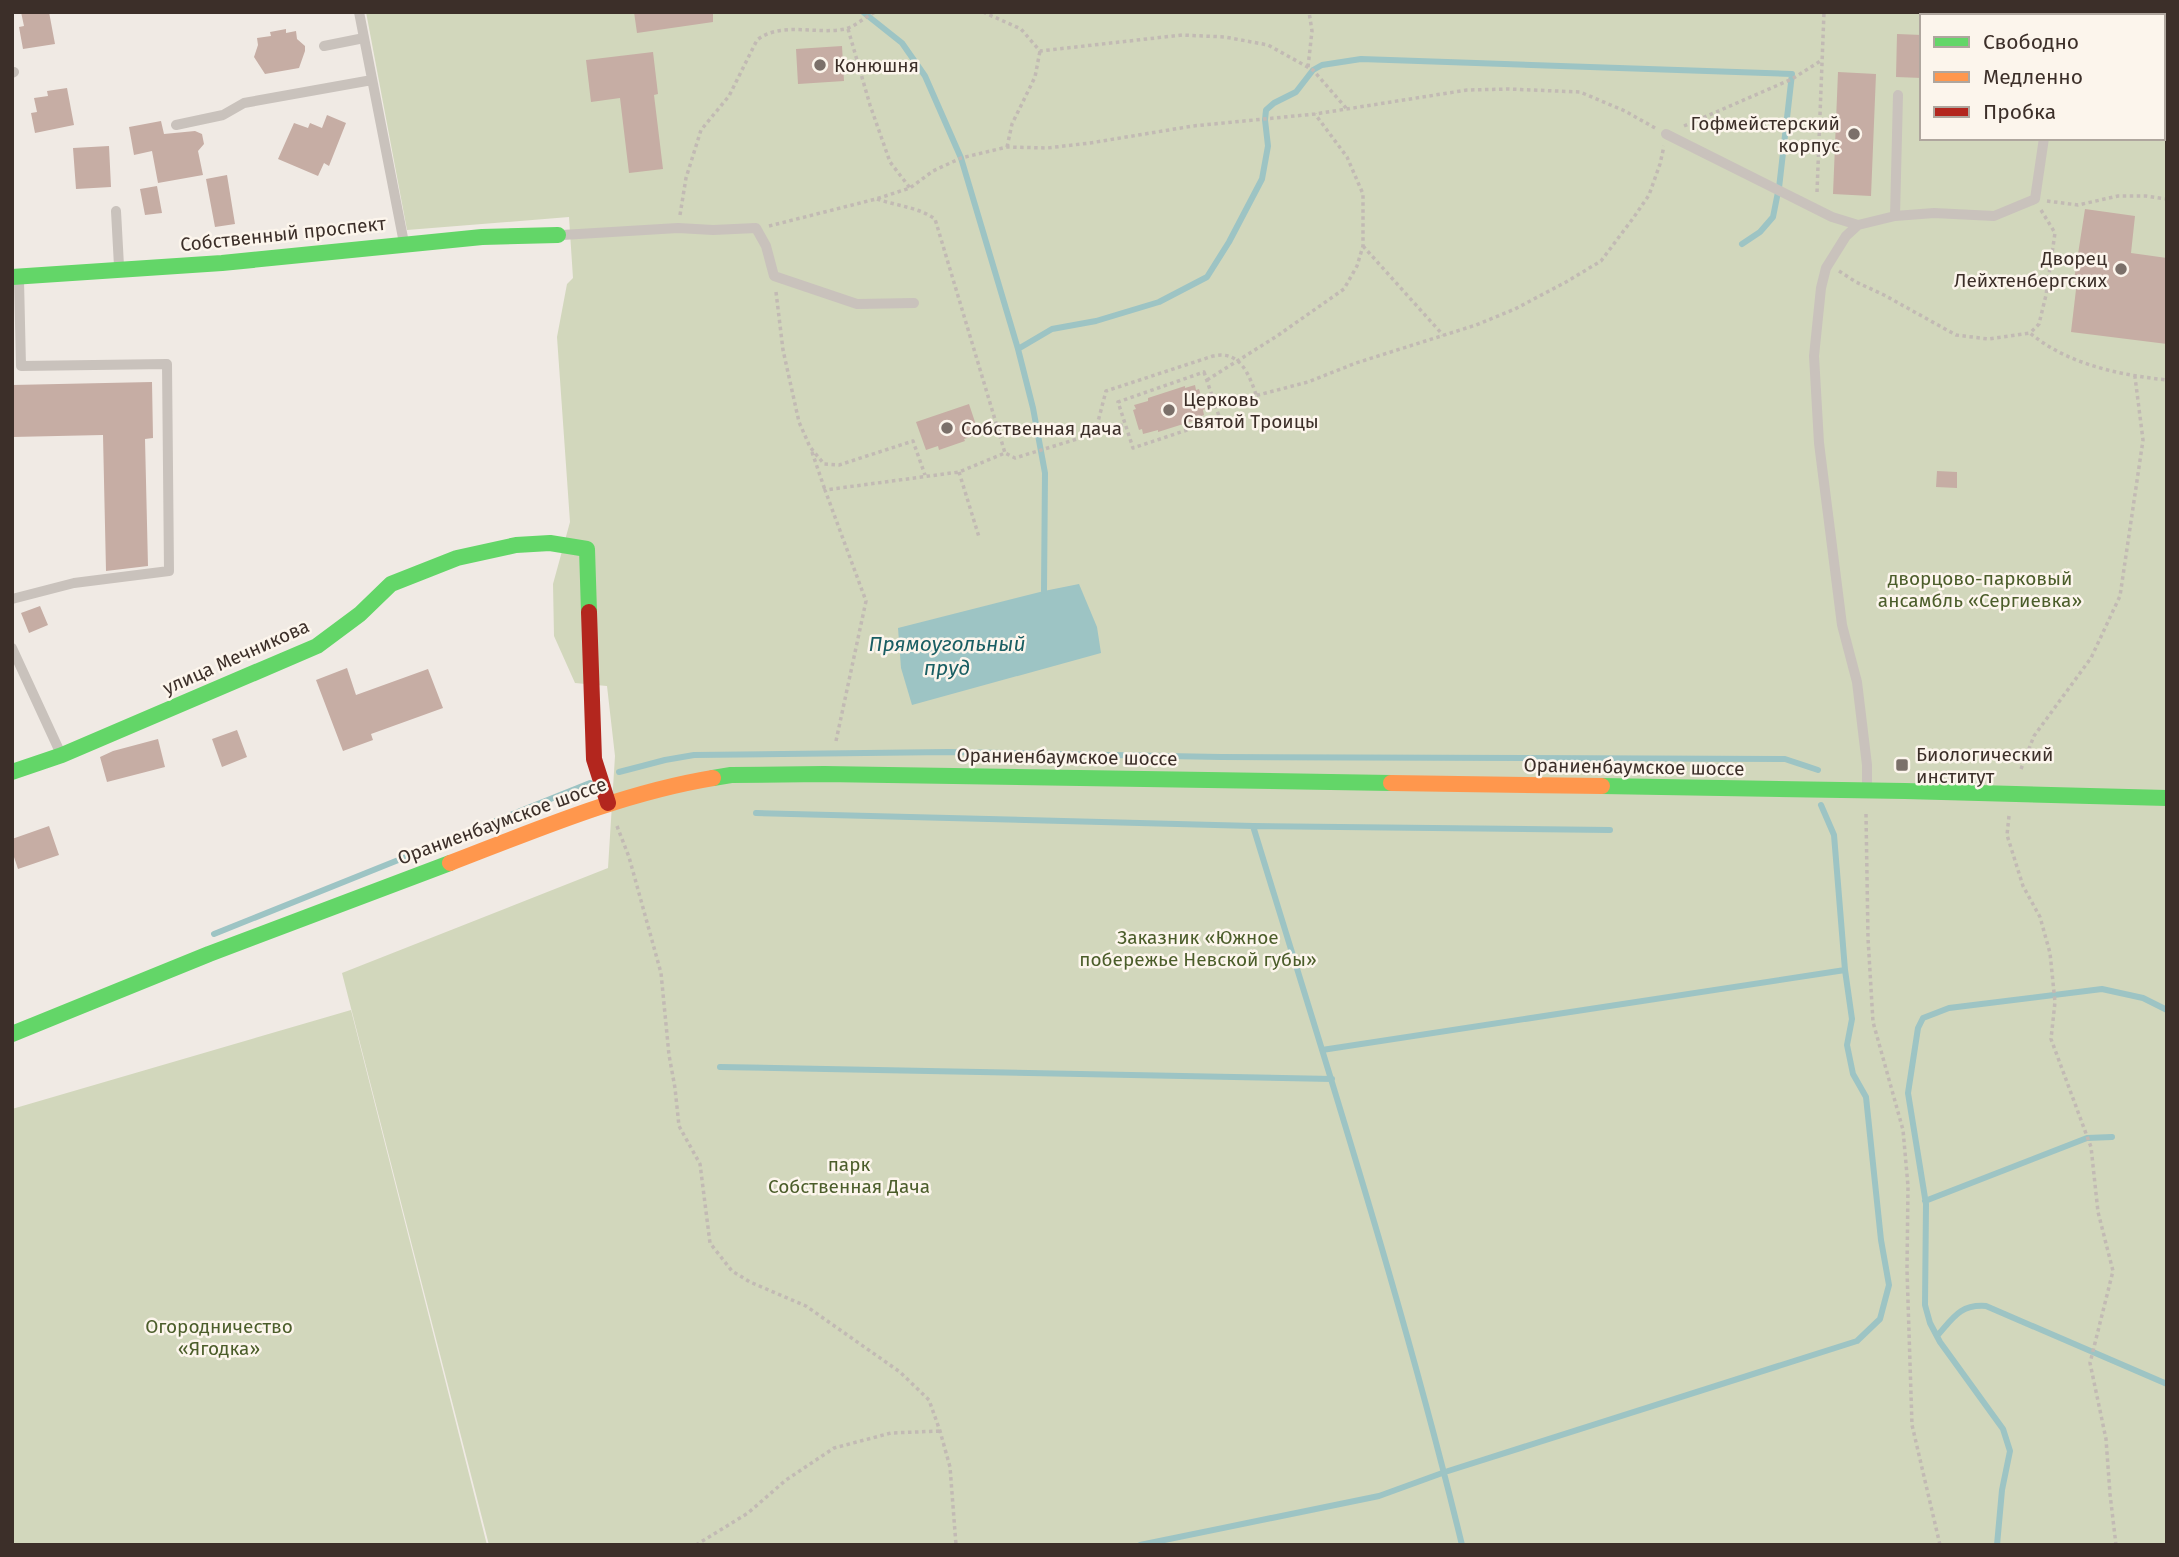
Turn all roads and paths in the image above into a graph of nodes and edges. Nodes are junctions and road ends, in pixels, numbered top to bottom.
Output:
1 (359, 12) edge
2 (983, 12) edge
3 (1309, 12) edge
4 (1824, 12) edge
5 (873, 13) edge
6 (848, 29) junction
7 (364, 38) junction
8 (324, 46) dead end
9 (1040, 51) junction
10 (1822, 60) junction
11 (1308, 66) junction
12 (372, 80) junction
13 (1898, 95) dead end
14 (1346, 108) junction
15 (1315, 114) junction
16 (176, 125) dead end
17 (1666, 134) junction
18 (2044, 140) edge
19 (1007, 147) junction
20 (909, 188) junction
21 (876, 199) junction
22 (2035, 199) junction
23 (2167, 199) edge
24 (1816, 208) junction
25 (116, 211) dead end
26 (1895, 216) junction
27 (1858, 225) junction
28 (678, 228) junction
29 (756, 228) junction
30 (558, 235) joint
31 (404, 244) junction
32 (1363, 246) junction
33 (1828, 264) junction
34 (119, 270) junction
35 (775, 276) junction
36 (15, 277) edge
37 (914, 303) dead end
38 (2030, 333) junction
39 (1443, 335) junction
40 (1238, 360) junction
41 (17, 367) edge
42 (2135, 377) junction
43 (1207, 380) junction
44 (2167, 380) edge
45 (1257, 397) junction
46 (1216, 406) junction
47 (1126, 424) junction
48 (1095, 433) junction
49 (810, 447) junction
50 (1005, 453) junction
51 (959, 472) junction
52 (925, 475) junction
53 (825, 490) junction
54 (979, 537) dead end
55 (12, 599) edge
56 (12, 648) edge
57 (836, 741) dead end
58 (62, 755) junction
59 (12, 772) edge
60 (1867, 791) junction
61 (2011, 795) junction
62 (2167, 798) edge
63 (608, 803) junction
64 (12, 1034) edge
65 (940, 1431) junction
66 (696, 1545) edge
67 (956, 1545) edge
68 (1940, 1545) edge
69 (2116, 1545) edge

1 - 7 lane
2 - 9 path
3 - 11 path
4 - 10 path
5 - 6 path
6 - 20 path
6 - 28 path
7 - 8 lane
7 - 12 lane
9 - 11 path
9 - 19 path
10 - 17 path
10 - 24 path
11 - 14 path
12 - 16 lane
12 - 31 lane
13 - 26 lane
14 - 15 path
14 - 17 path
15 - 19 path
15 - 32 path
17 - 24 lane
17 - 39 path
18 - 22 lane
19 - 20 path
20 - 21 path
21 - 29 path
21 - 50 path
22 - 23 path
22 - 26 lane
22 - 38 path
24 - 27 lane
25 - 34 lane
26 - 27 lane
27 - 33 lane
28 - 29 lane
28 - 30 lane
29 - 35 lane
30 - 31 main road, Собственный проспект
31 - 34 main road, Собственный проспект
32 - 39 path
32 - 40 path
33 - 38 path
33 - 60 lane
34 - 36 main road, Собственный проспект
35 - 37 lane
35 - 49 path
36 - 41 lane
38 - 42 path
39 - 45 path
40 - 43 path
40 - 45 path
40 - 48 path
41 - 55 lane
42 - 44 path
42 - 61 path
43 - 46 path
43 - 47 path
45 - 46 path
46 - 47 path
47 - 48 path
48 - 50 path
49 - 52 path
49 - 53 path
50 - 51 path
51 - 52 path
51 - 54 path
52 - 53 path
53 - 57 path
56 - 58 lane
58 - 59 main road, улица Мечникова
58 - 63 main road, улица Мечникова
60 - 61 main road, Ораниенбаумское шоссе
60 - 63 main road, Ораниенбаумское шоссе
60 - 68 path
61 - 62 main road, Ораниенбаумское шоссе
61 - 69 path
63 - 64 main road, Ораниенбаумское шоссе
63 - 65 path
65 - 66 path
65 - 67 path

